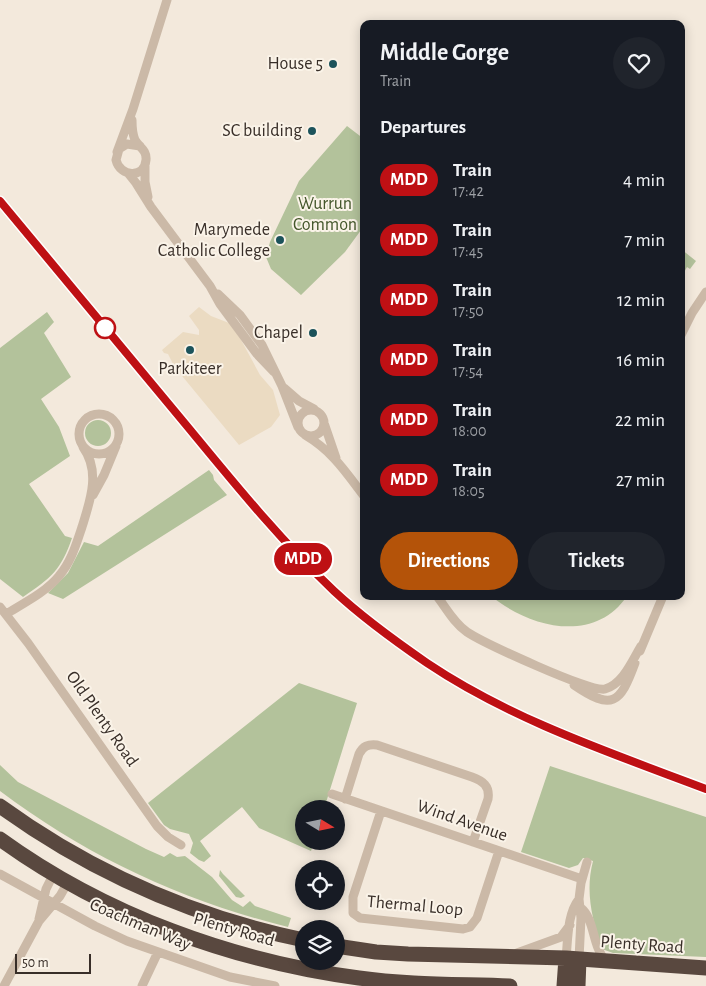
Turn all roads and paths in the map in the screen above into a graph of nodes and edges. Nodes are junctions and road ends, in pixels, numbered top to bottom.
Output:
1 (167, 0) edge
2 (133, 110) junction
3 (140, 146) junction
4 (117, 152) junction
5 (145, 165) junction
6 (128, 174) junction
7 (151, 206) junction
8 (210, 286) junction
9 (706, 292) edge
10 (685, 327) edge
11 (271, 369) junction
12 (282, 386) junction
13 (314, 409) junction
14 (324, 422) junction
15 (298, 427) junction
16 (305, 434) junction
17 (117, 442) junction
18 (83, 446) junction
19 (337, 460) junction
20 (360, 491) edge
21 (91, 500) junction
22 (440, 600) edge
23 (661, 600) edge
24 (3, 611) edge
25 (641, 646) junction
26 (564, 678) junction
27 (332, 794) dead end
28 (345, 799) junction
29 (0, 806) edge
30 (381, 811) junction
31 (0, 839) edge
32 (473, 842) junction
33 (181, 845) dead end
34 (499, 850) junction
35 (587, 862) dead end
36 (54, 873) junction
37 (0, 874) edge
38 (582, 879) junction
39 (68, 882) junction
40 (44, 898) junction
41 (580, 903) junction
42 (54, 904) junction
43 (39, 921) junction
44 (570, 925) junction
45 (295, 938) edge
46 (345, 947) edge
47 (158, 952) junction
48 (506, 958) junction
49 (573, 959) junction
50 (607, 961) junction
51 (706, 968) edge
52 (4, 986) edge
53 (142, 986) edge
54 (275, 986) edge
55 (510, 986) edge
56 (564, 986) edge
57 (578, 986) edge

1 - 2 street
2 - 3 street
2 - 4 street
3 - 4 street
3 - 5 street
4 - 6 street
5 - 6 street
5 - 7 street
6 - 7 street
7 - 8 street
8 - 11 street
8 - 11 street
9 - 10 street
11 - 12 street
12 - 13 street
12 - 15 street
13 - 14 street
13 - 15 street
14 - 16 street
14 - 19 street
15 - 16 street
16 - 19 street
17 - 18 street
17 - 18 street
17 - 21 street
18 - 21 street
19 - 20 street
21 - 24 street
22 - 26 street
23 - 25 street
24 - 33 street, Old Plenty Road
25 - 26 street
25 - 26 street
27 - 28 street, Wind Avenue
28 - 30 street, Wind Avenue
28 - 32 street
29 - 45 highway, Plenty Road
30 - 32 street, Wind Avenue
30 - 34 street, Thermal Loop
31 - 36 highway, Plenty Road
32 - 34 street, Wind Avenue
34 - 38 street, Wind Avenue
35 - 38 street
36 - 39 highway, Plenty Road
36 - 40 street
37 - 40 street, Coachman Way
38 - 41 street
39 - 42 street
39 - 55 highway, Plenty Road
40 - 42 street, Coachman Way
40 - 43 street
41 - 44 street
41 - 49 street
41 - 50 street
42 - 43 street
42 - 47 street, Coachman Way
43 - 52 street
44 - 48 street
44 - 49 street
46 - 48 highway, Plenty Road
47 - 53 street
47 - 54 street, Coachman Way
48 - 49 highway, Plenty Road
49 - 50 highway, Plenty Road
49 - 56 highway
49 - 57 highway
50 - 51 highway, Plenty Road

